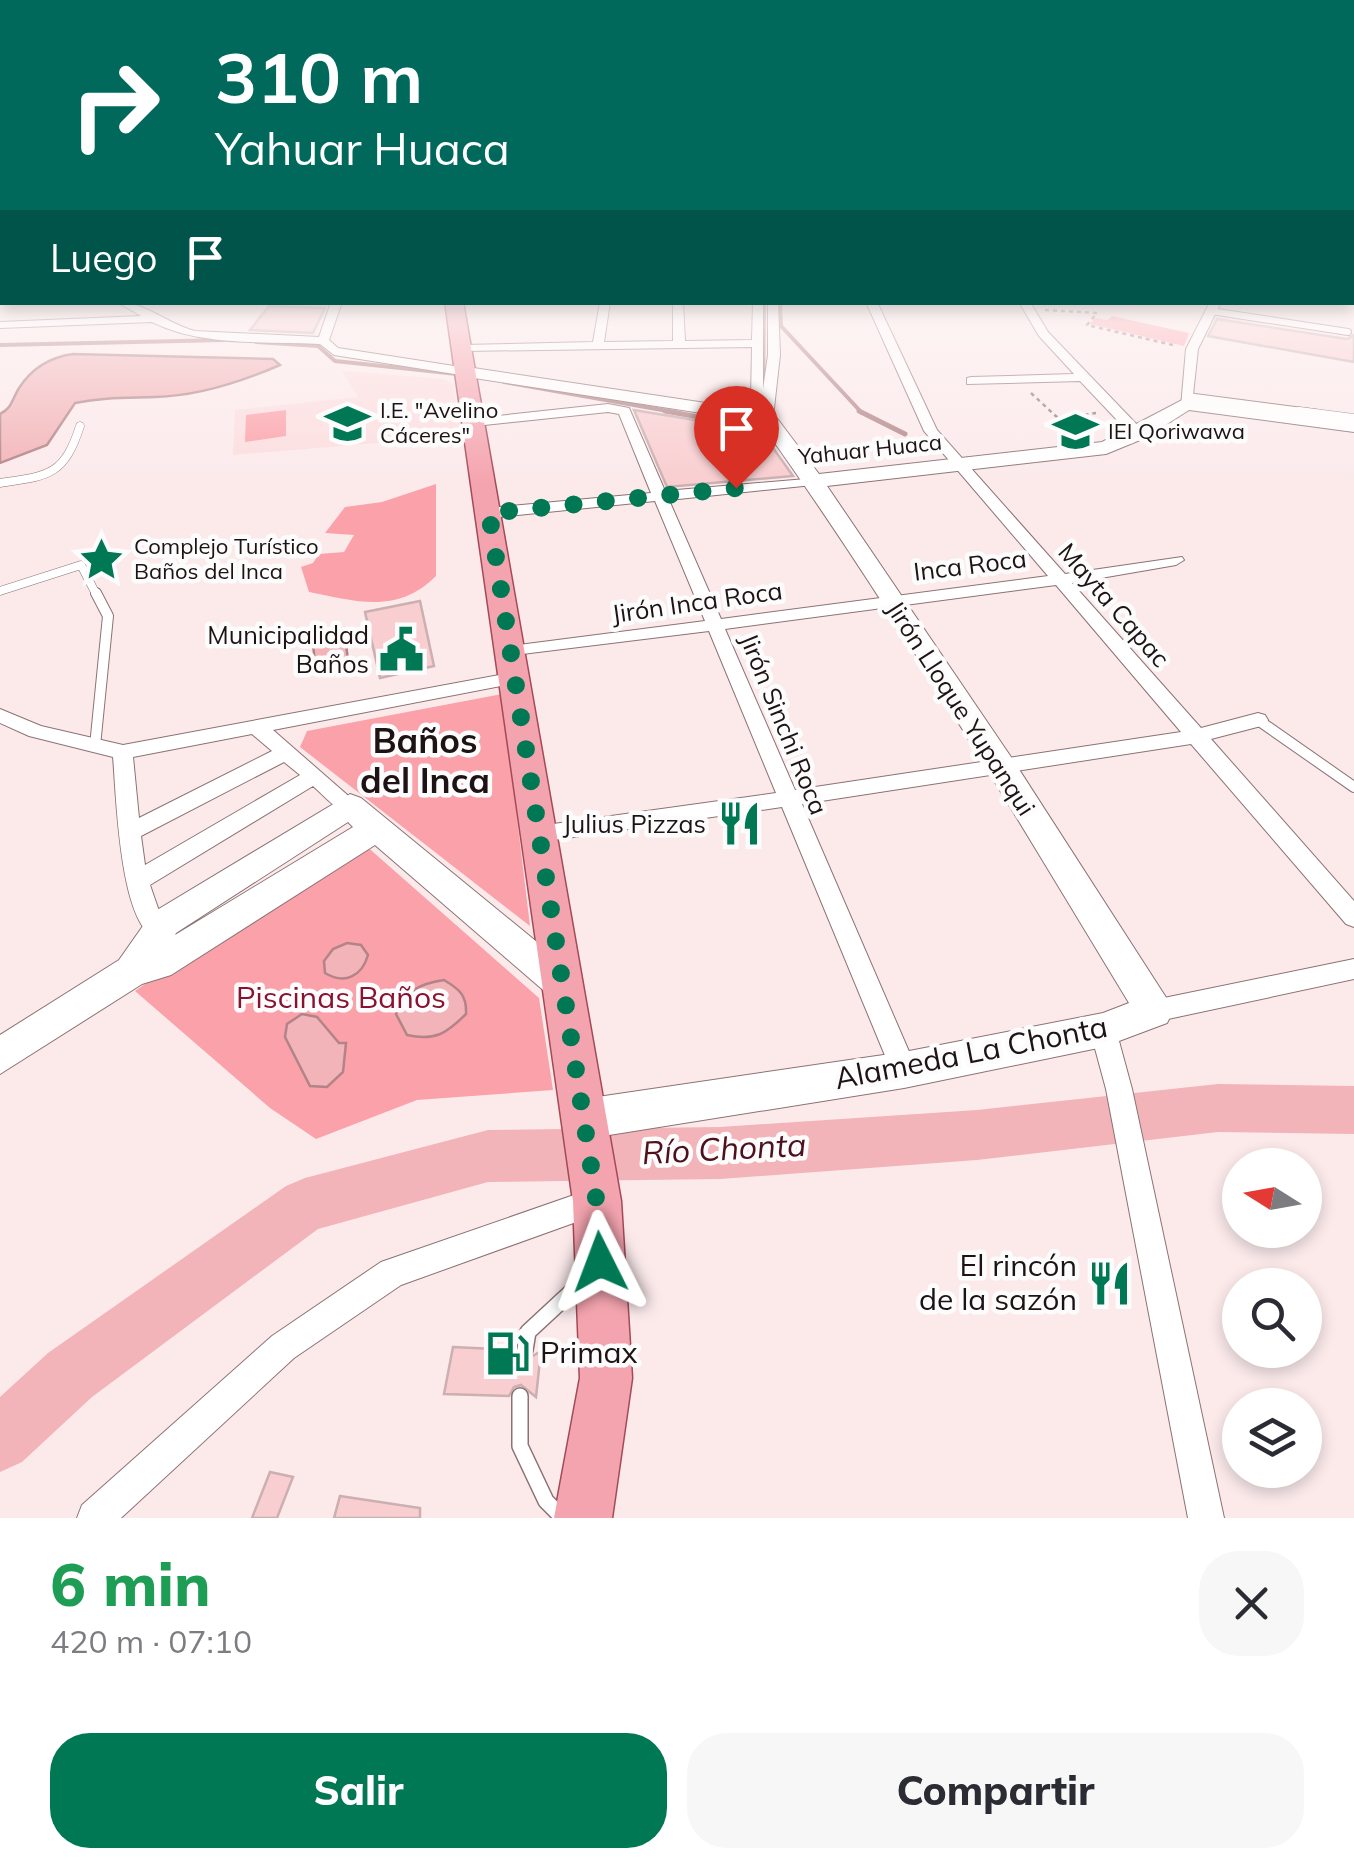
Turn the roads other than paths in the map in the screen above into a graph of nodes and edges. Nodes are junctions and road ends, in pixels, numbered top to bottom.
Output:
1 (323, 341) edge
2 (462, 341) edge
3 (599, 341) edge
4 (679, 341) edge
5 (774, 341) edge
6 (888, 341) edge
7 (1049, 341) edge
8 (1196, 341) edge
9 (758, 343) joint
10 (679, 344) junction
11 (598, 346) junction
12 (463, 348) junction
13 (468, 375) junction
14 (1080, 377) junction
15 (971, 382) dead end
16 (1186, 400) junction
17 (761, 416) junction
18 (1354, 418) edge
19 (475, 422) junction
20 (80, 426) dead end
21 (1354, 426) edge
22 (1138, 434) junction
23 (962, 464) junction
24 (813, 481) junction
25 (0, 483) edge
26 (659, 495) junction
27 (489, 513) junction
28 (1176, 560) dead end
29 (1059, 580) junction
30 (0, 591) edge
31 (889, 600) junction
32 (717, 626) junction
33 (513, 665) junction
34 (0, 715) edge
35 (1258, 720) joint
36 (256, 727) junction
37 (1196, 736) junction
38 (94, 746) junction
39 (123, 752) junction
40 (286, 752) junction
41 (1002, 768) junction
42 (316, 776) junction
43 (1354, 788) edge
44 (787, 800) junction
45 (363, 817) junction
46 (131, 832) junction
47 (539, 834) junction
48 (139, 880) junction
49 (1354, 918) edge
50 (159, 930) junction
51 (1354, 968) edge
52 (132, 971) junction
53 (563, 985) junction
54 (1154, 1011) junction
55 (1102, 1030) junction
56 (0, 1056) edge
57 (904, 1070) junction
58 (584, 1122) junction
59 (596, 1200) junction
60 (600, 1262) junction
61 (525, 1350) dead end
62 (520, 1396) dead end
63 (123, 1503) edge
64 (95, 1518) edge
65 (563, 1518) edge
66 (583, 1518) edge
67 (1206, 1518) edge

1 - 13 street
2 - 12 main road
3 - 11 street
4 - 10 street
5 - 17 street
6 - 23 street, Mayta Capac
7 - 14 street
8 - 16 street
9 - 10 street
9 - 17 street
10 - 11 street
11 - 12 street
12 - 13 main road
13 - 17 street
13 - 19 main road
14 - 15 street
14 - 22 street
16 - 18 lane
16 - 21 street
16 - 22 street, Yahuar Huaca
17 - 24 street, Jirón Lloque Yupanqui
19 - 26 street, Jirón Sinchi Roca
19 - 27 main road
20 - 25 lane
22 - 23 street, Yahuar Huaca
23 - 24 street, Yahuar Huaca
23 - 29 street, Mayta Capac
24 - 26 street, Yahuar Huaca
24 - 31 street, Jirón Lloque Yupanqui
26 - 27 street, Yahuar Huaca
26 - 32 street, Jirón Sinchi Roca
27 - 33 main road
28 - 29 street, Inca Roca
29 - 31 street, Inca Roca
29 - 37 street, Mayta Capac
30 - 38 lane
31 - 32 street, Jirón Inca Roca
31 - 41 street, Jirón Lloque Yupanqui
32 - 33 street, Jirón Inca Roca
32 - 44 street, Jirón Sinchi Roca
33 - 36 street, Jirón Inca Roca
33 - 47 main road
34 - 38 street
35 - 37 street
35 - 43 lane
36 - 39 street, Jirón Inca Roca
36 - 40 street
37 - 41 street
37 - 49 street, Mayta Capac
38 - 39 street
39 - 46 street
40 - 42 street
40 - 46 street
41 - 44 street
41 - 54 street, Jirón Lloque Yupanqui
42 - 45 street
42 - 48 street
44 - 47 street
44 - 57 street, Jirón Sinchi Roca
45 - 50 street
45 - 52 street
45 - 53 street
46 - 48 street
47 - 53 main road
48 - 50 street
50 - 52 street
51 - 54 street, Alameda La Chonta
52 - 56 street
53 - 58 main road
54 - 55 street, Alameda La Chonta
55 - 57 street, Alameda La Chonta
55 - 67 street
57 - 58 street, Alameda La Chonta
58 - 59 main road
59 - 60 main road
59 - 63 street
60 - 61 lane
60 - 66 main road
62 - 65 lane
63 - 64 street

